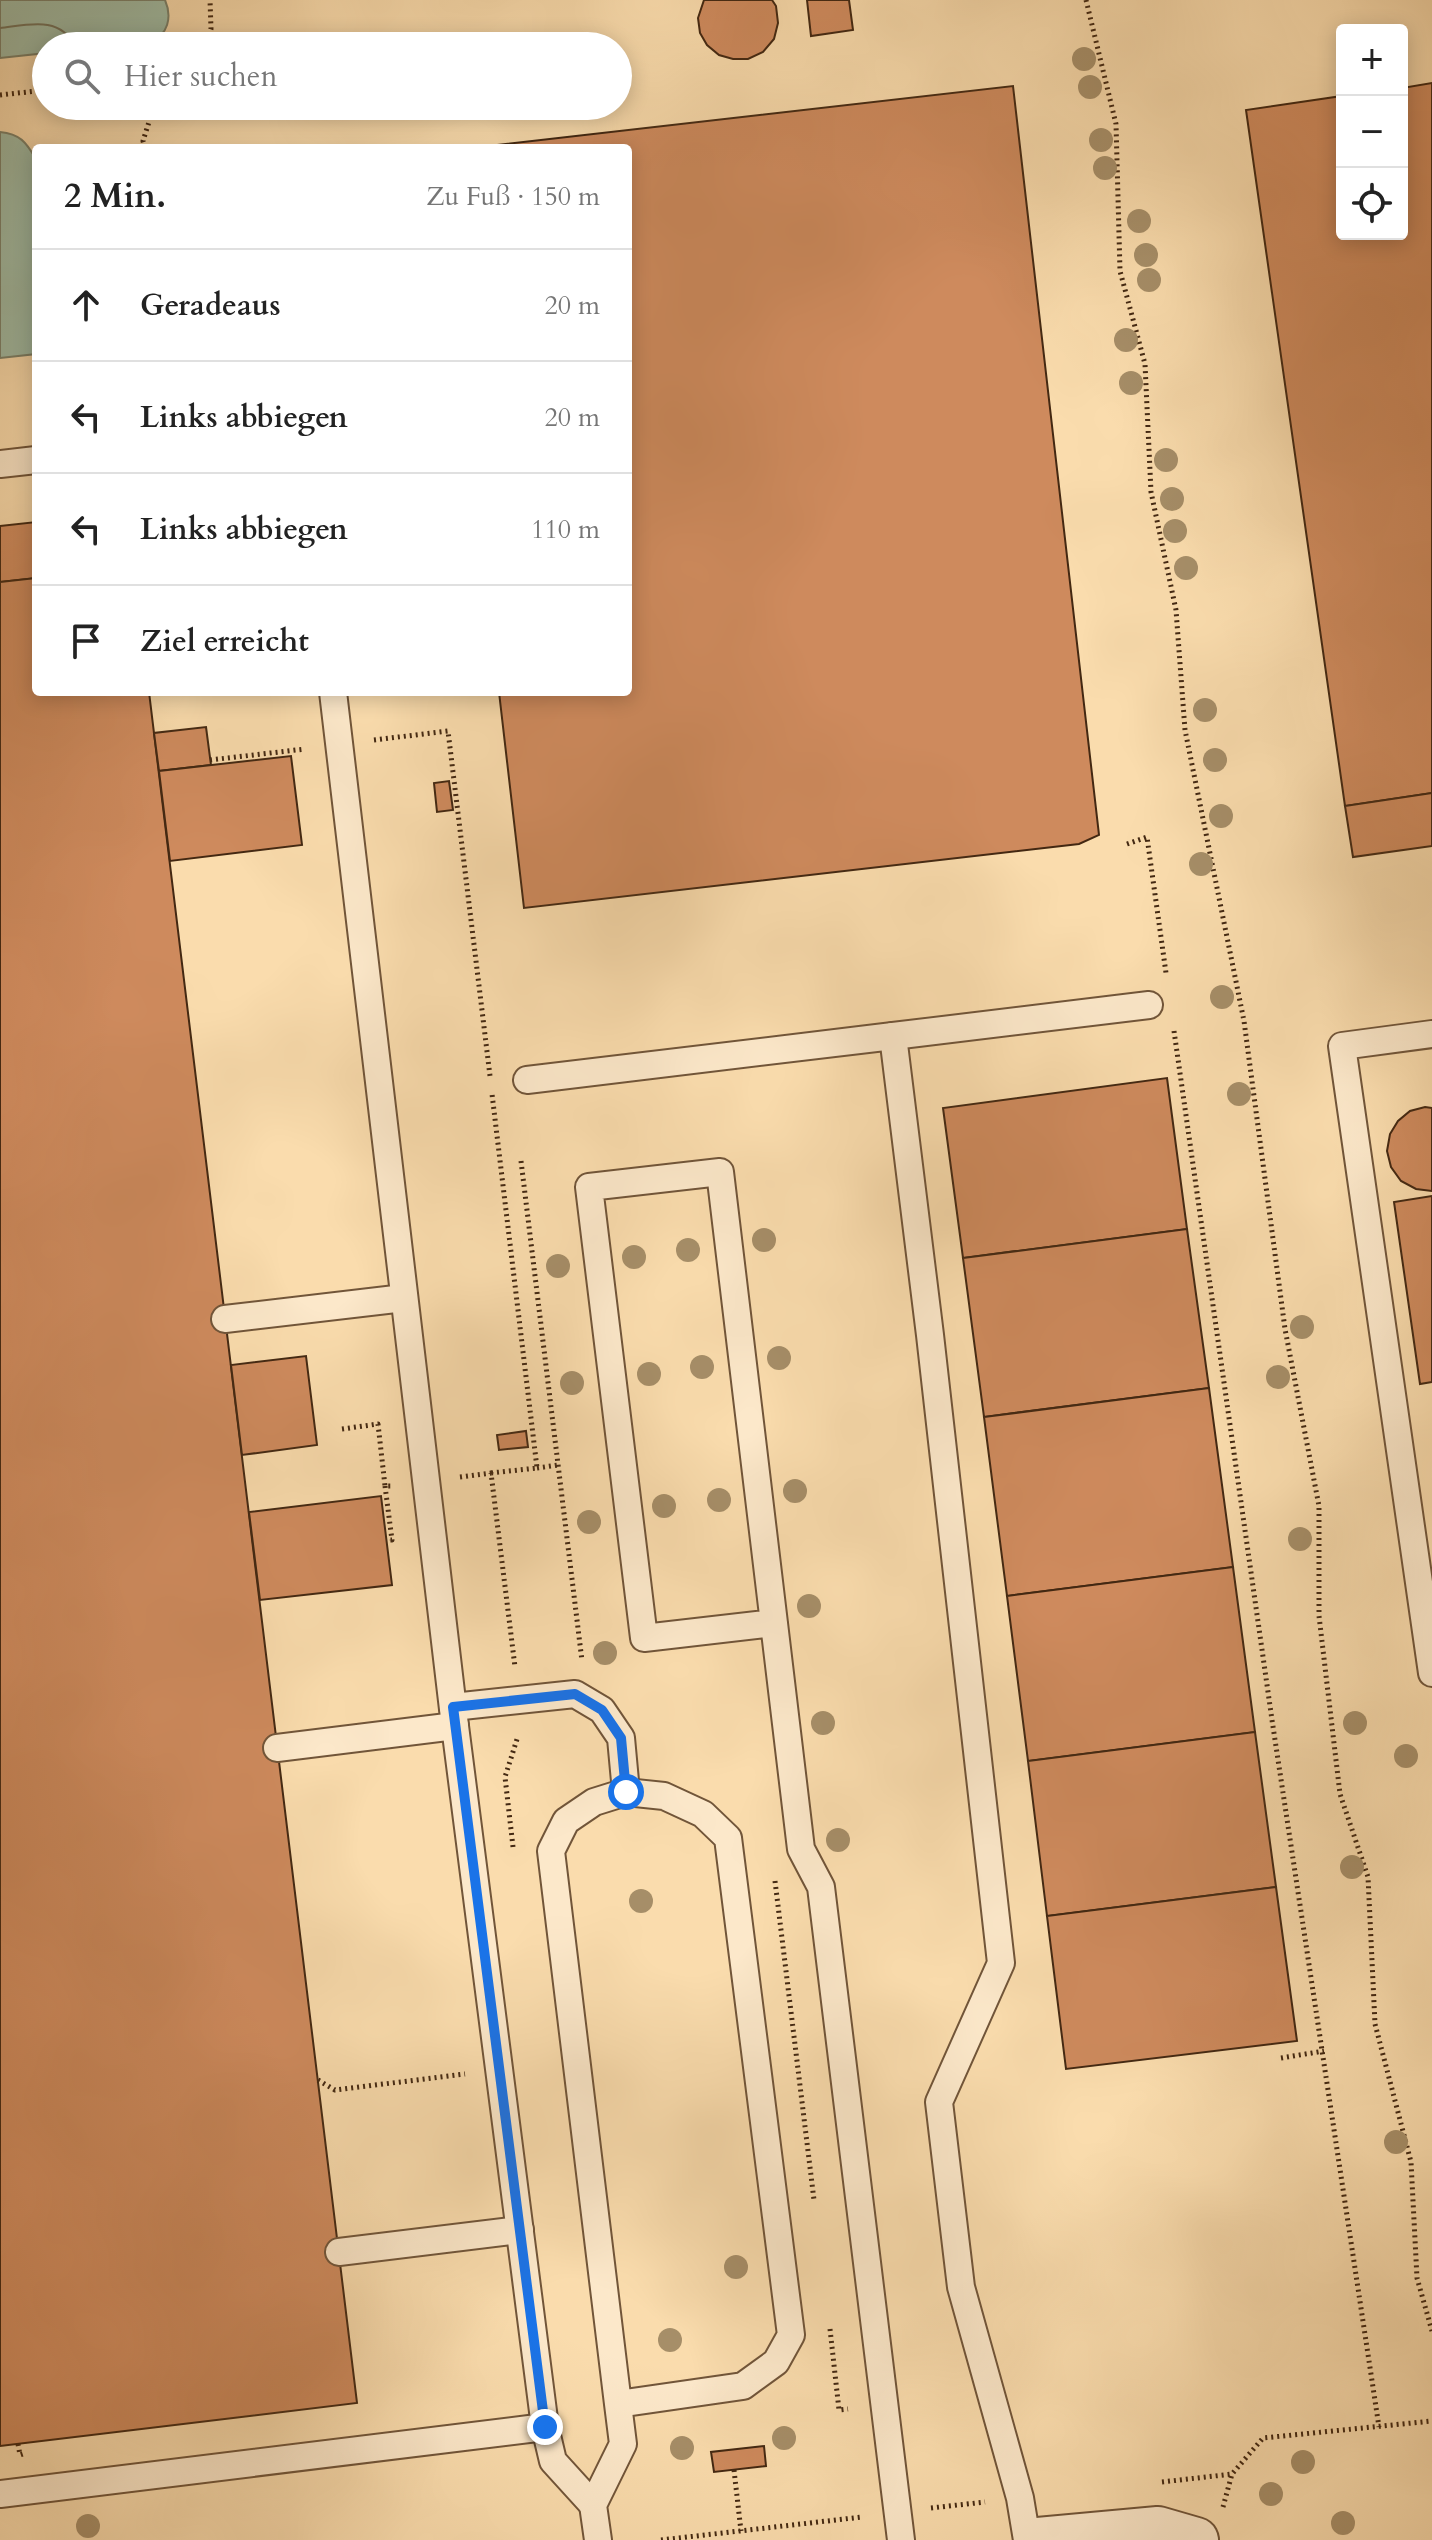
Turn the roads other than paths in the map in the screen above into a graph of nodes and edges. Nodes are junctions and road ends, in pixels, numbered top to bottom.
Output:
1 (32, 460) edge
2 (0, 464) edge
3 (333, 696) edge
4 (1149, 1005) dead end
5 (1432, 1034) edge
6 (893, 1036) junction
7 (527, 1080) dead end
8 (404, 1298) junction
9 (225, 1319) dead end
10 (774, 1623) junction
11 (1432, 1673) edge
12 (454, 1717) junction
13 (277, 1748) dead end
14 (626, 1792) junction
15 (520, 2230) junction
16 (339, 2252) dead end
17 (618, 2404) junction
18 (545, 2427) junction
19 (0, 2494) edge
20 (593, 2505) junction
21 (1209, 2527) edge
22 (598, 2540) edge
23 (901, 2540) edge
24 (1027, 2540) edge
25 (1038, 2540) edge

1 - 2 lane
3 - 8 lane
4 - 6 lane
5 - 11 lane
6 - 7 lane
6 - 24 lane
8 - 9 lane
8 - 12 lane
10 - 10 lane
10 - 23 lane
12 - 13 lane
12 - 14 lane
12 - 15 lane
14 - 17 lane
14 - 17 lane
15 - 16 lane
15 - 18 lane
17 - 20 lane
18 - 19 lane
18 - 20 lane
20 - 22 lane
21 - 25 street

